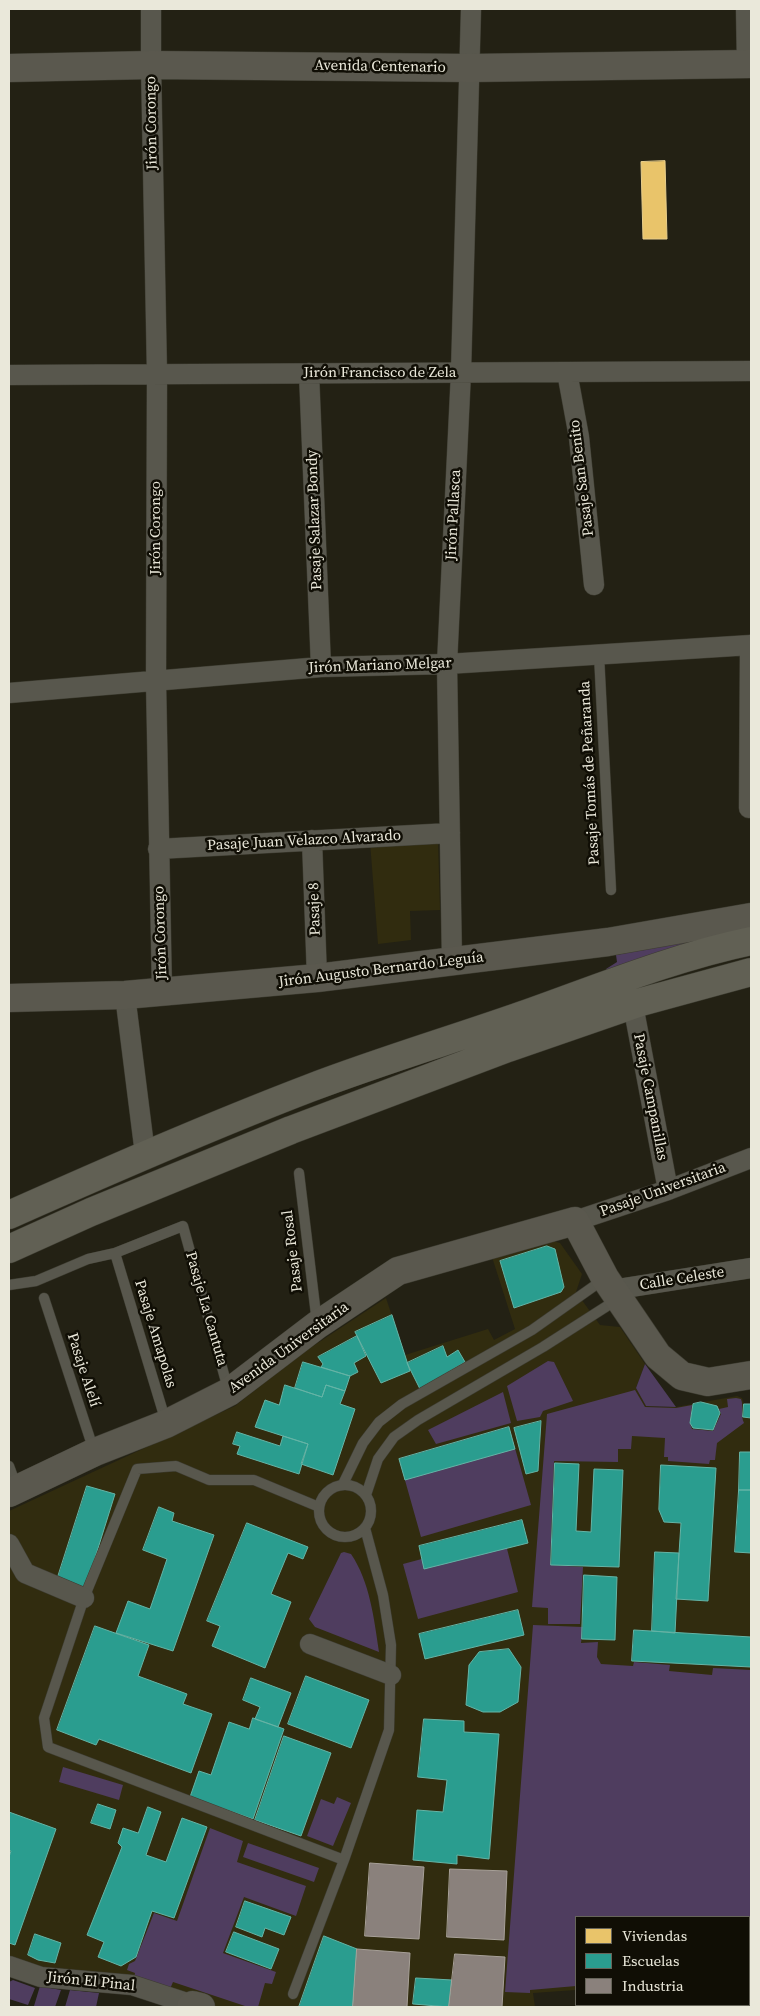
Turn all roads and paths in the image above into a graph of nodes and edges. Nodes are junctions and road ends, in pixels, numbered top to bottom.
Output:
1 (152, 9) edge
2 (471, 9) edge
3 (746, 9) edge
4 (749, 64) edge
5 (151, 65) junction
6 (9, 68) edge
7 (470, 68) junction
8 (751, 371) edge
9 (461, 372) junction
10 (566, 372) junction
11 (309, 373) junction
12 (157, 374) junction
13 (9, 375) edge
14 (594, 585) dead end
15 (750, 645) edge
16 (599, 655) junction
17 (448, 664) junction
18 (321, 667) junction
19 (156, 682) junction
20 (9, 693) edge
21 (749, 808) dead end
22 (450, 833) junction
23 (312, 840) junction
24 (158, 848) junction
25 (611, 890) dead end
26 (751, 917) edge
27 (751, 941) edge
28 (452, 962) junction
29 (751, 972) edge
30 (317, 978) junction
31 (162, 992) junction
32 (125, 995) junction
33 (9, 998) edge
34 (633, 1005) junction
35 (145, 1154) junction
36 (751, 1158) edge
37 (298, 1173) dead end
38 (668, 1190) junction
39 (9, 1215) edge
40 (576, 1221) junction
41 (9, 1249) edge
42 (115, 1253) junction
43 (751, 1268) edge
44 (9, 1285) edge
45 (612, 1289) junction
46 (44, 1298) dead end
47 (317, 1325) junction
48 (751, 1375) edge
49 (229, 1392) junction
50 (166, 1424) junction
51 (94, 1452) junction
52 (12, 1482) edge
53 (343, 1484) junction
54 (366, 1495) junction
55 (319, 1507) junction
56 (365, 1528) junction
57 (9, 1544) edge
58 (84, 1598) junction
59 (310, 1644) dead end
60 (391, 1675) junction
61 (344, 1860) junction
62 (12, 1970) edge
63 (293, 1994) dead end
64 (195, 2006) edge

1 - 5 street, Jirón Corongo
2 - 7 street, Jirón Pallasca
3 - 4 street
4 - 7 main road, Avenida Centenario
5 - 6 main road, Avenida Centenario
5 - 7 main road, Avenida Centenario
5 - 12 street, Jirón Corongo
7 - 9 street, Jirón Pallasca
8 - 10 street, Jirón Francisco de Zela
9 - 10 street, Jirón Francisco de Zela
9 - 11 street, Jirón Francisco de Zela
9 - 17 street, Jirón Pallasca
10 - 14 street, Pasaje San Benito
11 - 12 street, Jirón Francisco de Zela
11 - 18 street, Pasaje Salazar Bondy
12 - 13 street, Jirón Francisco de Zela
12 - 19 street, Jirón Corongo
15 - 16 street, Jirón Mariano Melgar
15 - 21 street
16 - 17 street, Jirón Mariano Melgar
16 - 25 lane, Pasaje Tomás de Peñaranda
17 - 18 street, Jirón Mariano Melgar
17 - 22 street, Jirón Pallasca
18 - 19 street, Jirón Mariano Melgar
19 - 20 street, Jirón Mariano Melgar
19 - 24 street, Jirón Corongo
22 - 23 street, Pasaje Juan Velazco Alvarado
22 - 28 street, Jirón Pallasca
23 - 24 street, Pasaje Juan Velazco Alvarado
23 - 30 street, Pasaje 8
24 - 31 street, Jirón Corongo
26 - 28 main road, Jirón Augusto Bernardo Leguía
27 - 35 main road
28 - 30 main road, Jirón Augusto Bernardo Leguía
29 - 34 main road
30 - 31 main road, Jirón Augusto Bernardo Leguía
31 - 32 main road, Jirón Augusto Bernardo Leguía
32 - 33 main road, Jirón Augusto Bernardo Leguía
32 - 35 street
34 - 38 street, Pasaje Campanillas
34 - 41 main road
35 - 39 main road
36 - 38 street, Pasaje Universitaria
37 - 47 lane, Pasaje Rosal
38 - 40 street, Pasaje Universitaria
40 - 45 main road
40 - 47 main road, Avenida Universitaria
42 - 44 lane
42 - 49 lane, Pasaje La Cantuta
42 - 50 lane, Pasaje Amapolas
43 - 45 street, Calle Celeste
45 - 48 main road
45 - 53 lane
45 - 54 lane
46 - 51 lane, Pasaje Alelí
47 - 49 main road, Avenida Universitaria
49 - 50 main road, Avenida Universitaria
50 - 51 main road, Avenida Universitaria
51 - 52 main road, Avenida Universitaria
53 - 54 lane
53 - 55 lane
54 - 56 lane
55 - 56 lane
55 - 58 lane
56 - 60 lane
57 - 58 street
58 - 61 lane
59 - 60 street
60 - 61 lane
61 - 63 lane
62 - 64 street, Jirón El Pinal

